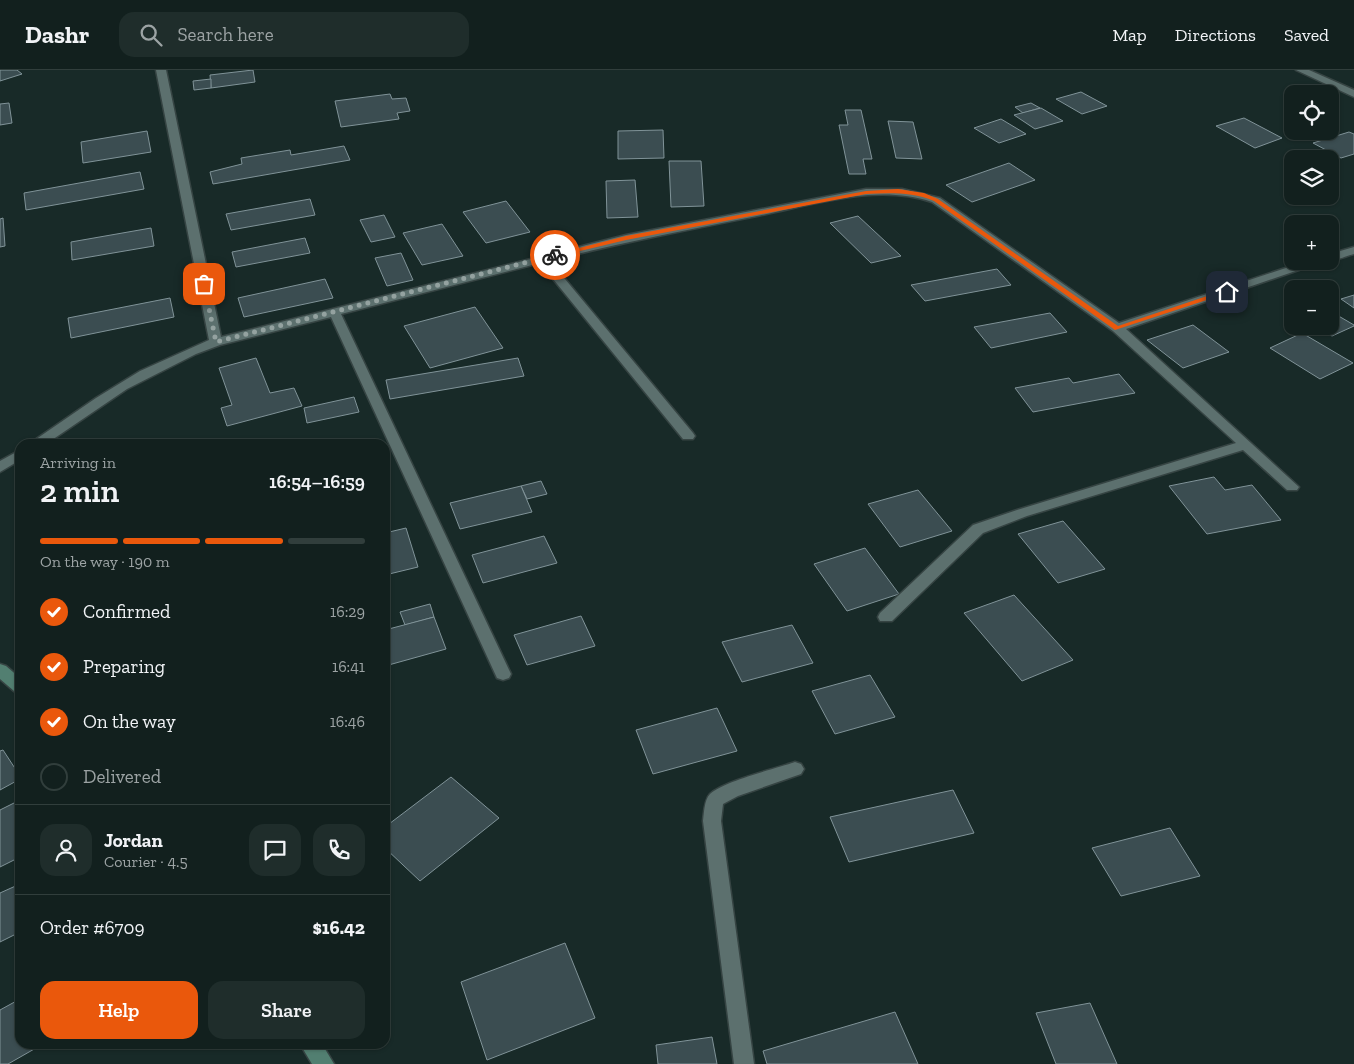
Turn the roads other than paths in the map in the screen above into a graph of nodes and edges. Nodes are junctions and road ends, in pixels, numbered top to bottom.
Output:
1 (161, 70) edge
2 (1301, 70) edge
3 (1354, 94) edge
4 (1354, 250) edge
5 (1339, 255) edge
6 (542, 259) junction
7 (1293, 270) edge
8 (335, 313) junction
9 (1117, 328) junction
10 (216, 342) junction
11 (688, 436) dead end
12 (44, 439) edge
13 (1246, 445) junction
14 (15, 457) edge
15 (0, 467) edge
16 (1292, 487) dead end
17 (886, 617) dead end
18 (0, 670) edge
19 (503, 674) dead end
20 (15, 683) edge
21 (795, 769) dead end
22 (314, 1049) edge
23 (324, 1064) edge
24 (744, 1064) edge

1 - 10 street
2 - 3 street
4 - 5 street
6 - 8 street
6 - 9 street
6 - 11 street
7 - 9 street
8 - 10 street
8 - 19 street
9 - 13 street
10 - 12 street
13 - 16 street
13 - 17 street
14 - 15 street
18 - 20 main road
21 - 24 street
22 - 23 main road

